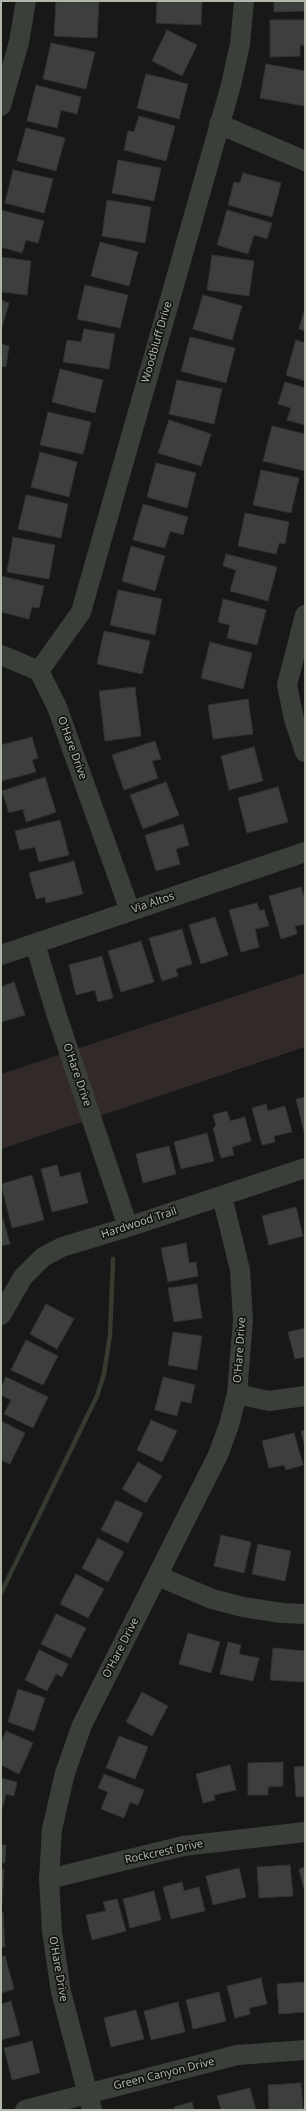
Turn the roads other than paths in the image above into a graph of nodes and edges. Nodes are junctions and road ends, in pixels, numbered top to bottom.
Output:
1 (26, 1) edge
2 (244, 1) edge
3 (1, 106) edge
4 (219, 124) junction
5 (305, 161) edge
6 (305, 615) edge
7 (1, 655) edge
8 (39, 671) junction
9 (305, 752) edge
10 (305, 852) edge
11 (130, 911) junction
12 (35, 944) junction
13 (1, 955) edge
14 (305, 1168) edge
15 (222, 1196) junction
16 (128, 1227) junction
17 (1, 1315) edge
18 (237, 1394) junction
19 (305, 1396) edge
20 (158, 1576) junction
21 (305, 1614) edge
22 (305, 1832) edge
23 (49, 1879) junction
24 (305, 2050) edge
25 (90, 2102) edge
26 (25, 2110) edge

1 - 3 street
2 - 4 street, Woodbluff Drive
4 - 5 street
4 - 8 street, Woodbluff Drive
6 - 9 street
7 - 8 street
8 - 11 street, O'Hare Drive
10 - 11 street, Via Altos
11 - 12 street, Via Altos
12 - 13 street, Via Altos
12 - 16 street, O'Hare Drive
14 - 15 street, Hardwood Trail
15 - 16 street, Hardwood Trail
15 - 18 street, O'Hare Drive
16 - 17 street, Hardwood Trail
18 - 19 street
18 - 20 street, O'Hare Drive
20 - 21 street
20 - 23 street, O'Hare Drive
22 - 23 street, Rockcrest Drive
23 - 25 street, O'Hare Drive
24 - 25 street, Green Canyon Drive
25 - 26 street, Green Canyon Drive

